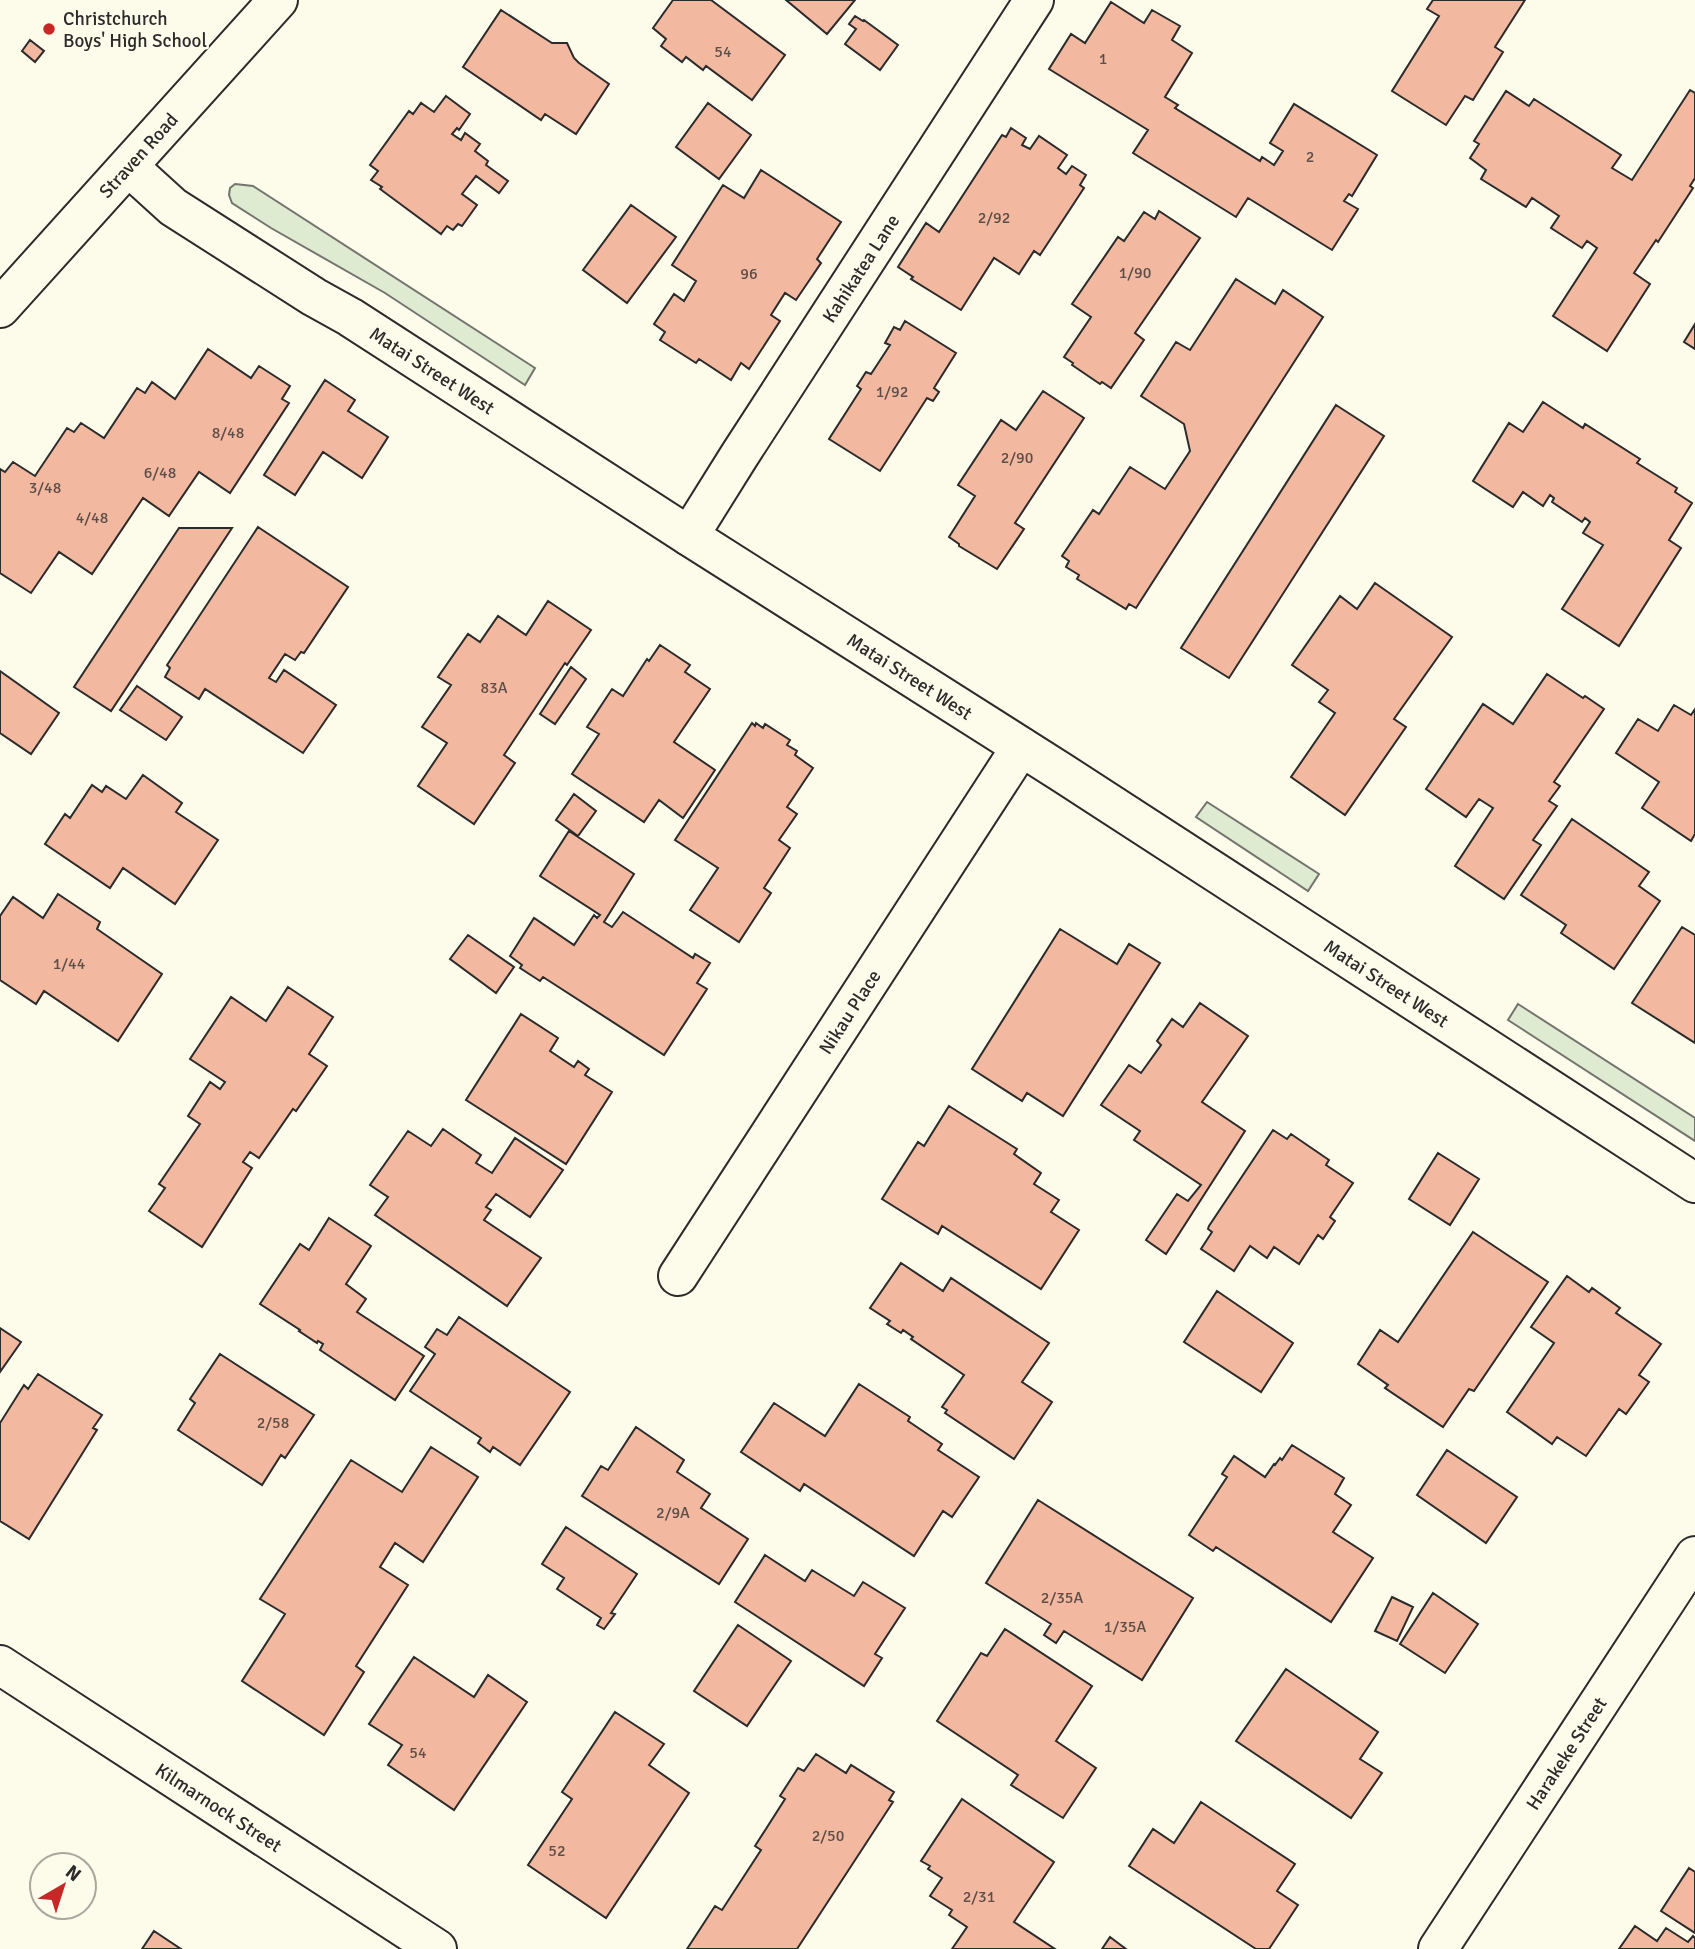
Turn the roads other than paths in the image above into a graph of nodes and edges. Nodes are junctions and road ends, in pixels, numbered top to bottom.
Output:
1 (278, 0) edge
2 (1034, 0) edge
3 (129, 167) junction
4 (0, 308) edge
5 (690, 536) junction
6 (1021, 747) junction
7 (1695, 1183) edge
8 (678, 1276) dead end
9 (1695, 1556) edge
10 (0, 1665) edge
11 (437, 1949) edge
12 (1438, 1949) edge

1 - 3 street, Straven Road
2 - 5 street, Kahikatea Lane
3 - 4 street, Straven Road
3 - 5 street, Matai Street West
5 - 6 street, Matai Street West
6 - 7 street, Matai Street West
6 - 8 street, Nikau Place
9 - 12 street, Harakeke Street
10 - 11 street, Kilmarnock Street

